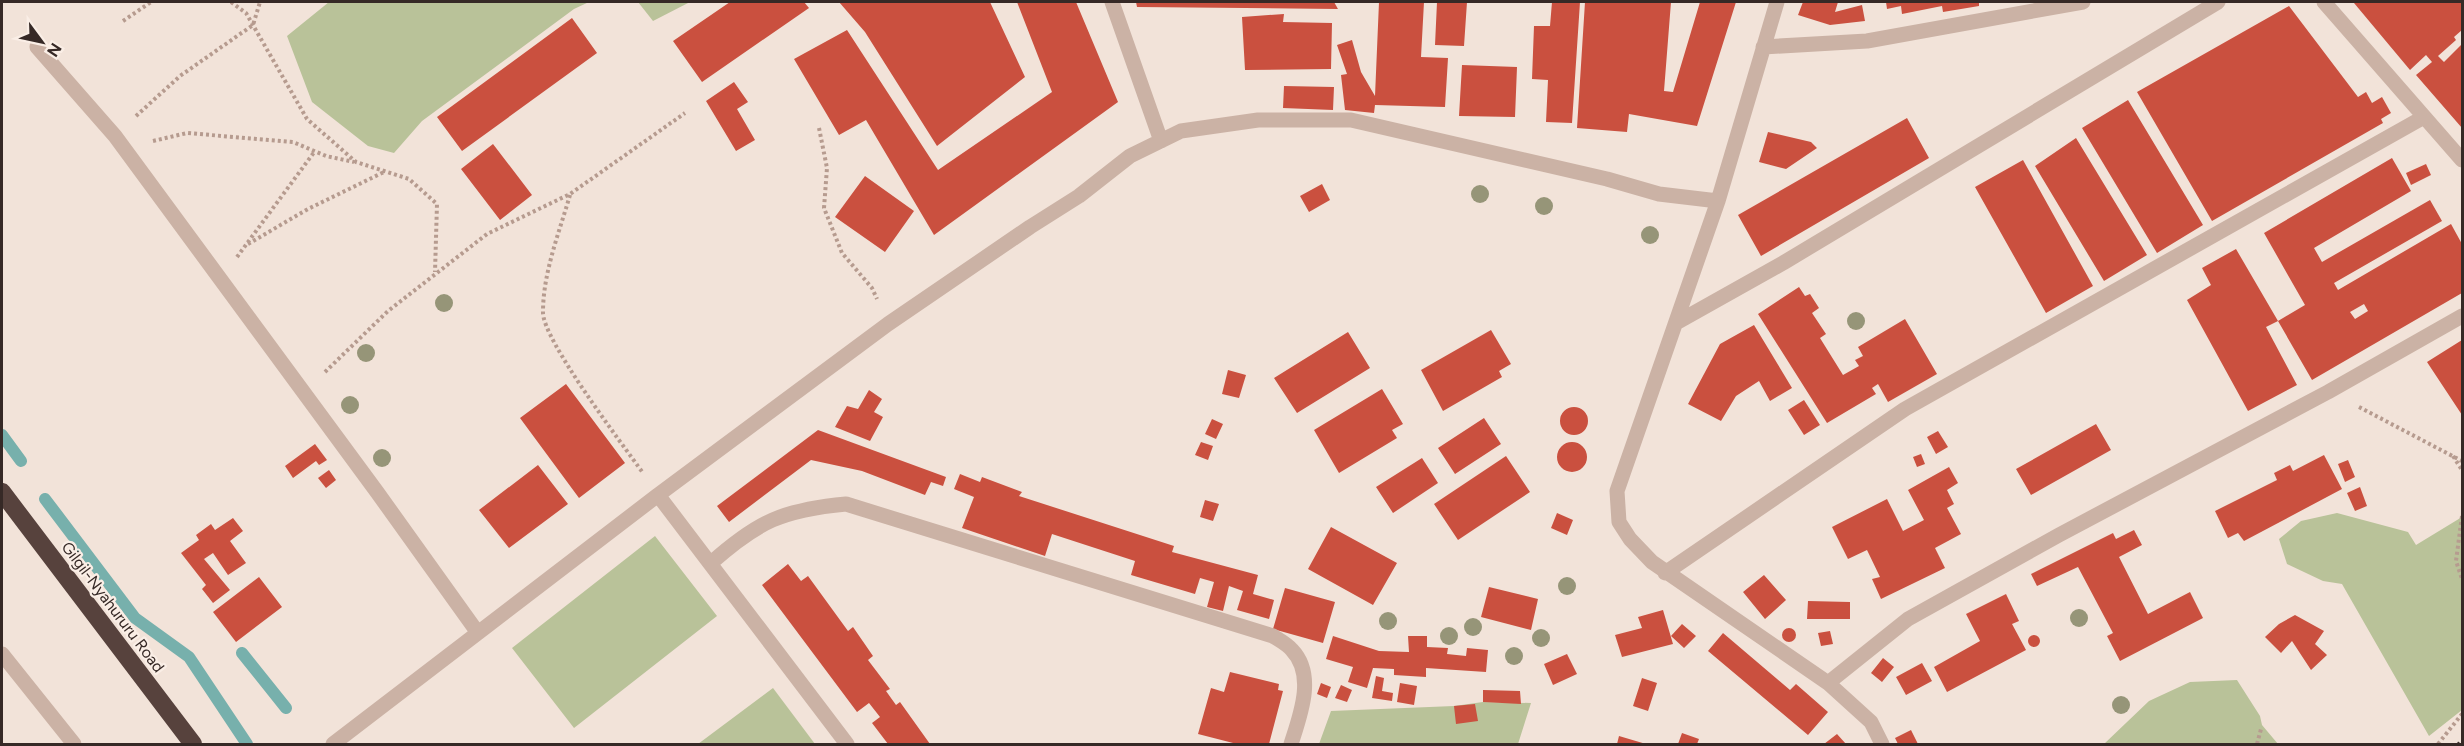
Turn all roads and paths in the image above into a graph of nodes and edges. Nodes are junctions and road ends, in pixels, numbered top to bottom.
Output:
1 (151, 2) edge
2 (231, 2) edge
3 (260, 2) edge
4 (1112, 2) edge
5 (1777, 2) edge
6 (2083, 2) edge
7 (2218, 2) edge
8 (2324, 2) edge
9 (123, 21) dead end
10 (253, 25) junction
11 (37, 47) dead end
12 (1763, 47) junction
13 (685, 113) dead end
14 (2424, 117) junction
15 (819, 128) dead end
16 (1161, 141) junction
17 (119, 142) junction
18 (315, 152) junction
19 (2463, 160) edge
20 (356, 162) junction
21 (385, 171) junction
22 (570, 194) junction
23 (1718, 201) junction
24 (246, 246) junction
25 (435, 272) junction
26 (221, 280) junction
27 (2463, 316) edge
28 (1676, 323) junction
29 (888, 324) junction
30 (2328, 392) junction
31 (309, 398) junction
32 (2452, 455) junction
33 (2463, 461) edge
34 (2463, 470) edge
35 (2, 492) edge
36 (658, 495) junction
37 (2463, 516) edge
38 (711, 563) junction
39 (1665, 573) junction
40 (2463, 579) edge
41 (478, 633) junction
42 (2, 654) edge
43 (1828, 683) junction
44 (2463, 714) edge
45 (2261, 729) dead end
46 (74, 744) edge
47 (193, 744) edge
48 (333, 744) edge
49 (847, 744) edge
50 (1291, 744) edge
51 (1882, 744) edge
52 (2257, 744) edge
53 (2439, 744) edge

1 - 9 path
2 - 10 path
3 - 10 path
4 - 16 street
5 - 12 street
6 - 12 street
7 - 28 street
8 - 14 street
10 - 17 path
10 - 20 path
11 - 17 street
12 - 23 street
13 - 22 path
14 - 19 street
14 - 39 street
15 - 29 path
16 - 23 street
16 - 29 street
17 - 18 path
17 - 26 street
18 - 20 path
18 - 24 path
20 - 21 path
21 - 24 path
21 - 25 path
22 - 25 path
22 - 36 path
23 - 28 street
24 - 26 path
25 - 31 path
26 - 31 street
27 - 30 street
28 - 39 street
29 - 36 street
30 - 32 path
30 - 43 street
31 - 41 street
32 - 33 path
32 - 34 path
35 - 47 highway, Gilgil-Nyahururu Road
36 - 38 street
36 - 41 street
37 - 40 path
38 - 49 street
38 - 50 street
39 - 43 street
41 - 48 street
42 - 46 street
43 - 51 street
44 - 53 path
45 - 52 path

